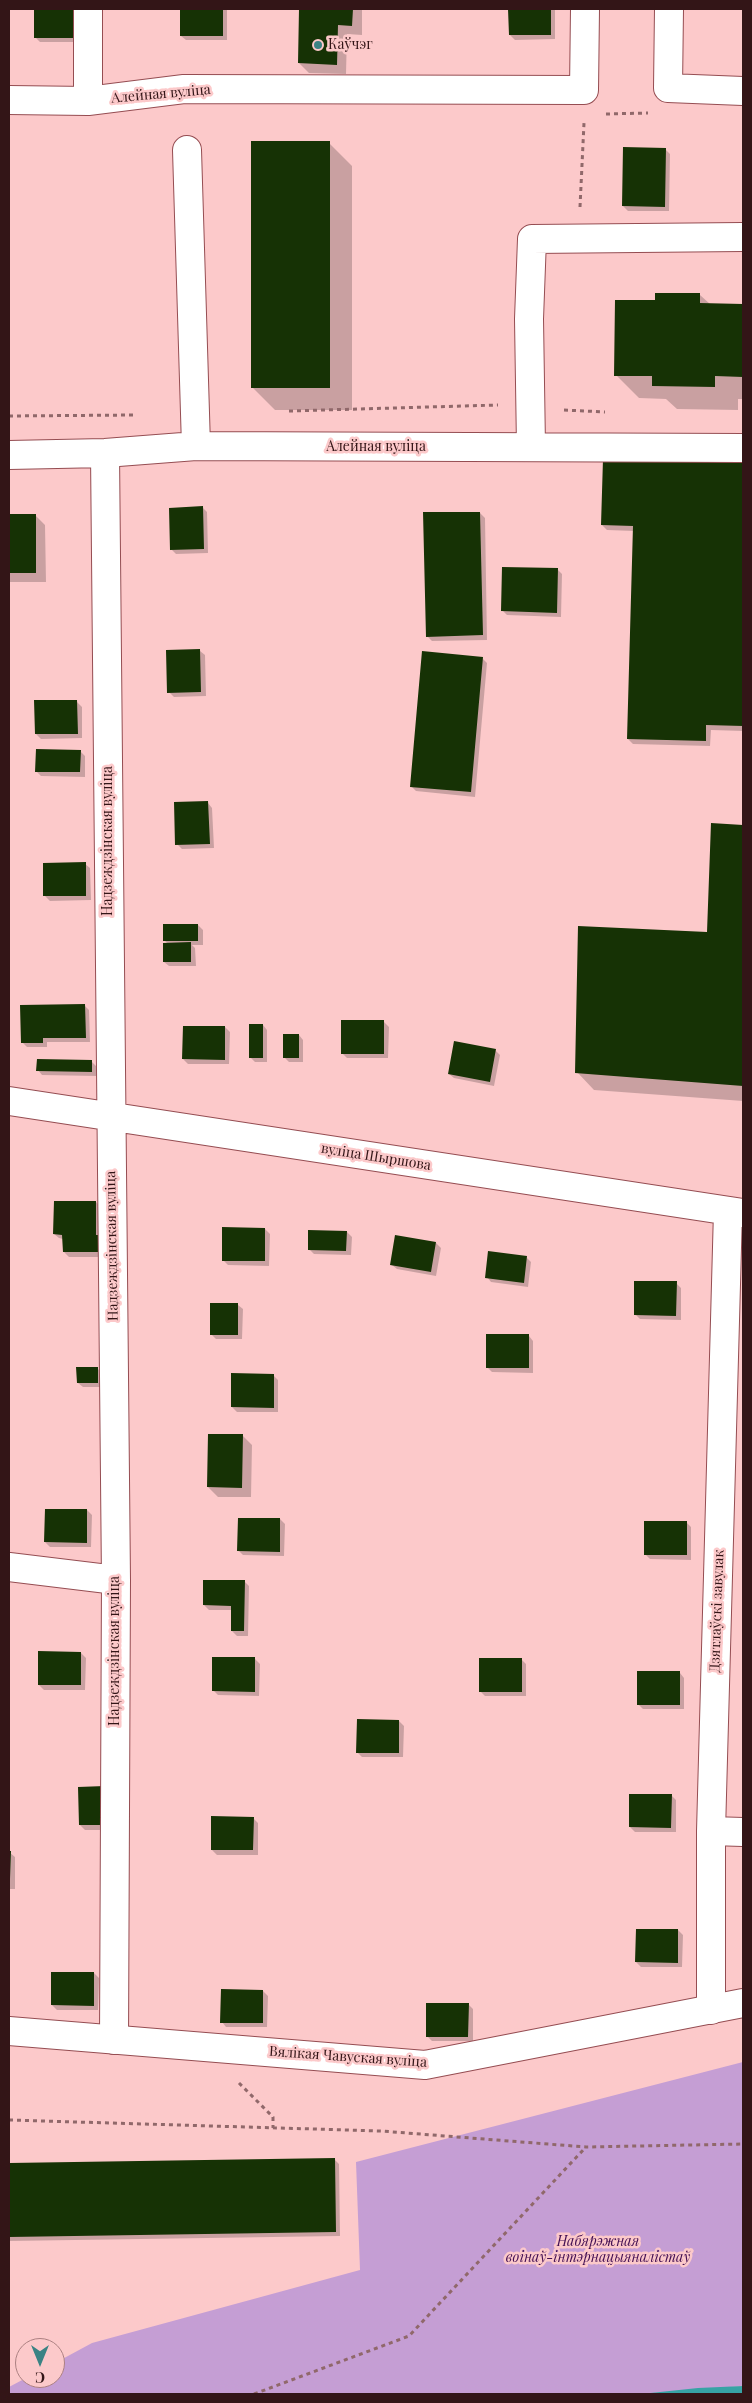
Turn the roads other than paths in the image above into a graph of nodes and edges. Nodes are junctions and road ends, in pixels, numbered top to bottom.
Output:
1 (88, 9) edge
2 (585, 9) edge
3 (669, 9) edge
4 (743, 91) edge
5 (9, 100) edge
6 (88, 101) junction
7 (187, 150) dead end
8 (743, 237) edge
9 (196, 446) junction
10 (531, 447) junction
11 (743, 448) edge
12 (105, 453) junction
13 (9, 456) edge
14 (9, 1101) edge
15 (111, 1117) junction
16 (735, 1212) edge
17 (9, 1567) edge
18 (116, 1580) junction
19 (711, 1831) junction
20 (743, 1832) edge
21 (743, 2003) edge
22 (711, 2010) junction
23 (9, 2031) edge
24 (114, 2040) junction

1 - 6 street
2 - 6 street, Алейная вуліца
3 - 4 street
5 - 6 street, Алейная вуліца
7 - 9 street
8 - 10 street
9 - 10 street, Алейная вуліца
9 - 12 street, Алейная вуліца
10 - 11 street, Алейная вуліца
12 - 13 street, Алейная вуліца
12 - 15 street, Надзеждзінская вуліца
14 - 15 street, вуліца Шыршова
15 - 16 street, вуліца Шыршова
15 - 18 street, Надзеждзінская вуліца
16 - 19 street, Дзятлаўскі завулак
17 - 18 street
18 - 24 street, Надзеждзінская вуліца
19 - 20 street
19 - 22 street, Дзятлаўскі завулак
21 - 22 street, Вялікая Чавуская вуліца
22 - 24 street, Вялікая Чавуская вуліца
23 - 24 street, Вялікая Чавуская вуліца

